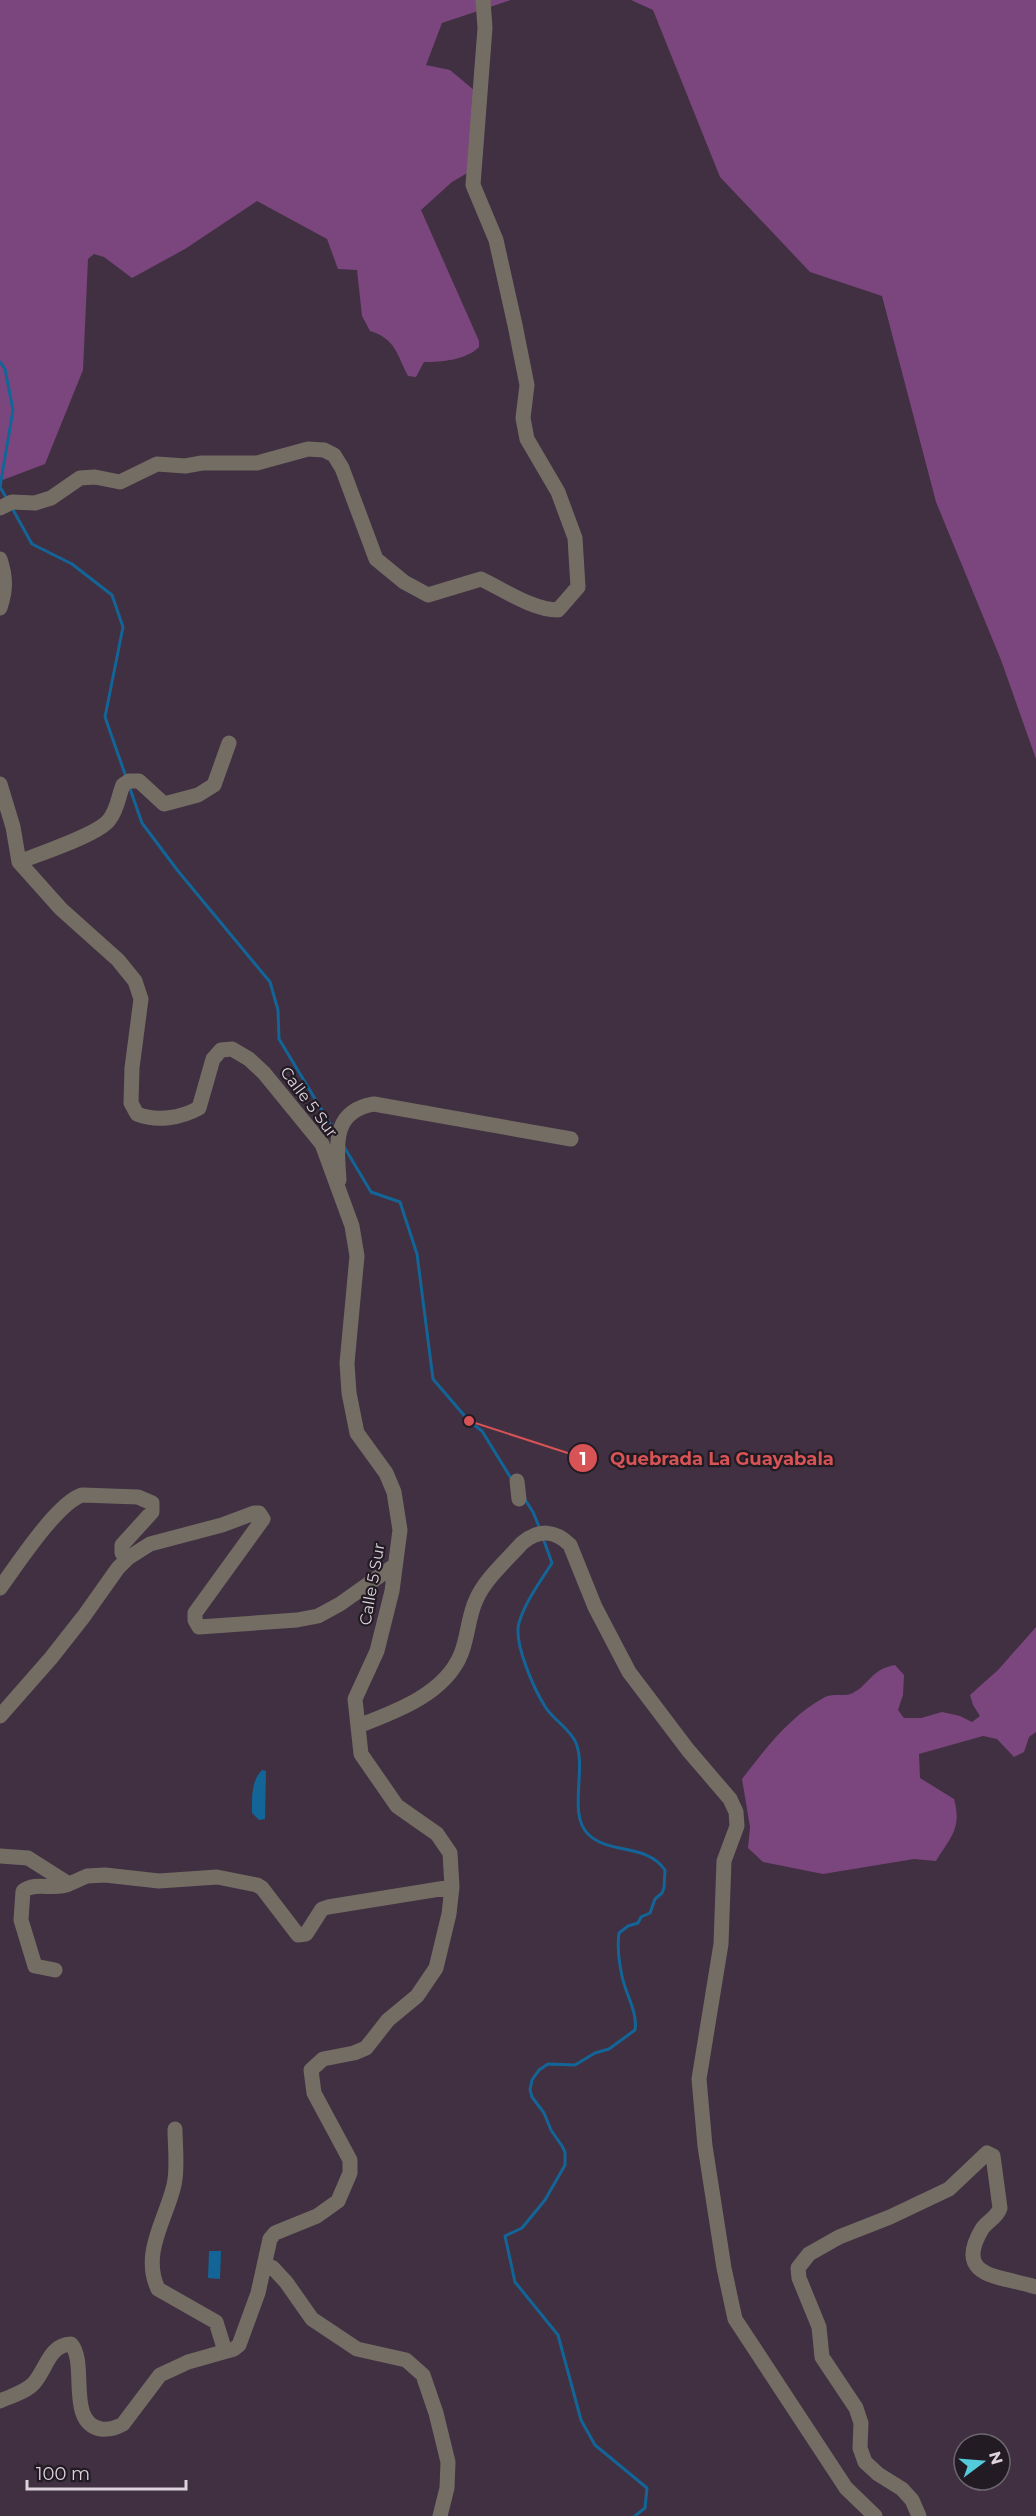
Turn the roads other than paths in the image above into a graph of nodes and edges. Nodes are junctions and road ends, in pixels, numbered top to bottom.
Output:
1 (483, 0) edge
2 (6, 505) edge
3 (0, 559) edge
4 (0, 608) edge
5 (229, 743) dead end
6 (0, 784) edge
7 (19, 862) junction
8 (571, 1139) dead end
9 (340, 1191) junction
10 (517, 1481) dead end
11 (519, 1499) dead end
12 (128, 1558) junction
13 (395, 1565) junction
14 (0, 1588) edge
15 (0, 1716) edge
16 (358, 1726) junction
17 (0, 1856) edge
18 (69, 1884) junction
19 (452, 1887) junction
20 (55, 1970) dead end
21 (175, 2128) dead end
22 (265, 2264) junction
23 (1036, 2287) edge
24 (225, 2351) junction
25 (0, 2401) edge
26 (440, 2516) edge
27 (875, 2516) edge
28 (919, 2516) edge

1 - 2 street
3 - 4 street
5 - 7 street
6 - 7 street
7 - 9 street, Calle 5 Sur
8 - 9 street
9 - 13 street, Calle 5 Sur
10 - 11 street
12 - 13 street
12 - 14 street
12 - 15 street
13 - 16 street, Calle 5 Sur
16 - 19 street, Calle 5 Sur
16 - 27 street
17 - 18 street
18 - 19 street
18 - 20 street
19 - 22 street, Calle 5 Sur
21 - 24 street
22 - 24 street
22 - 26 street
23 - 28 street
24 - 25 street

